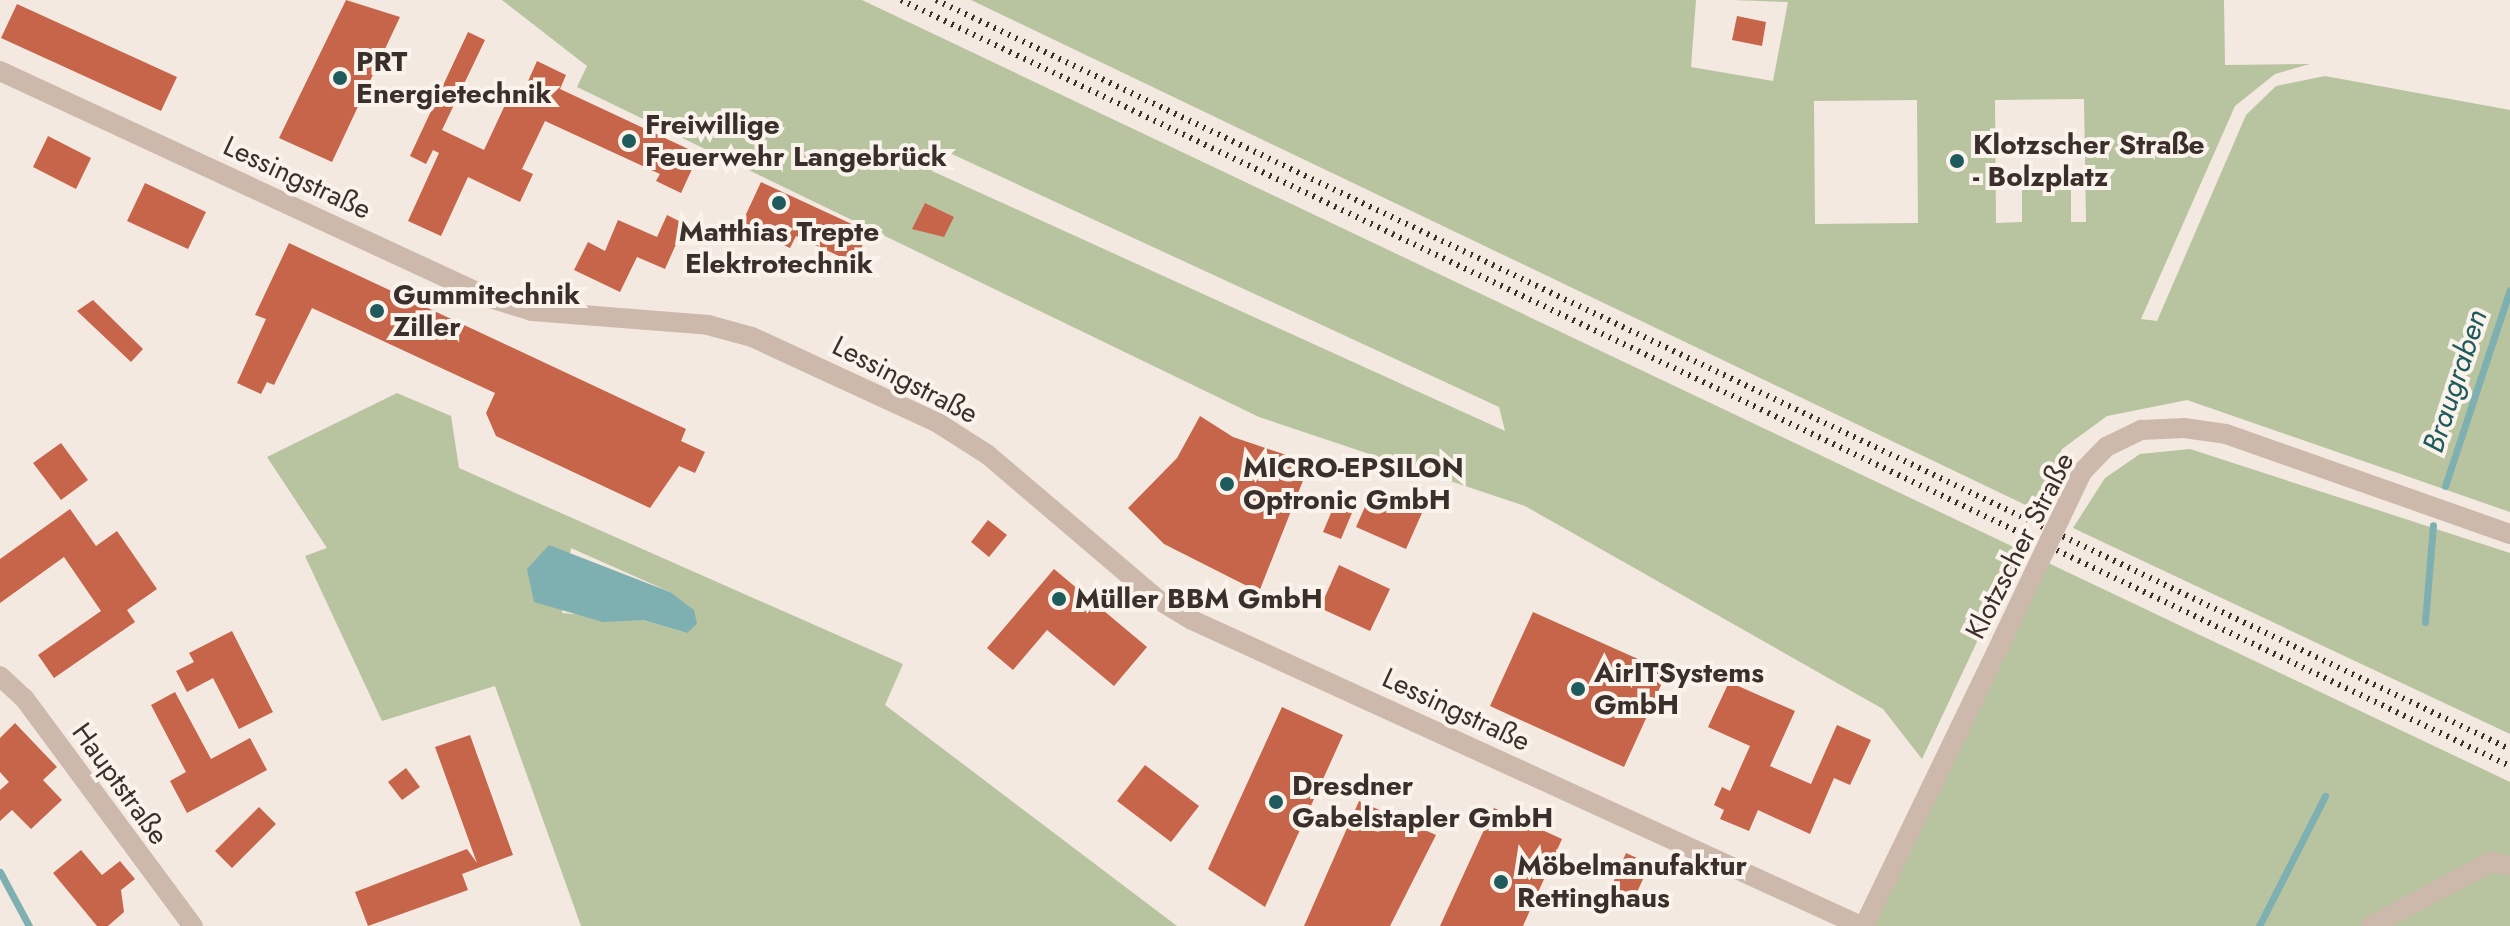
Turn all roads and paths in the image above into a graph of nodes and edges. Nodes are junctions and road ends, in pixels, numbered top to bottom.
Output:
1 (0, 71) edge
2 (2510, 534) edge
3 (0, 676) edge
4 (2510, 866) edge
5 (193, 926) edge
6 (1863, 926) edge
7 (2371, 926) edge

1 - 6 street, Lessingstraße
2 - 6 street, Klotzscher Straße, bridge
3 - 5 street, Hauptstraße
4 - 7 street

